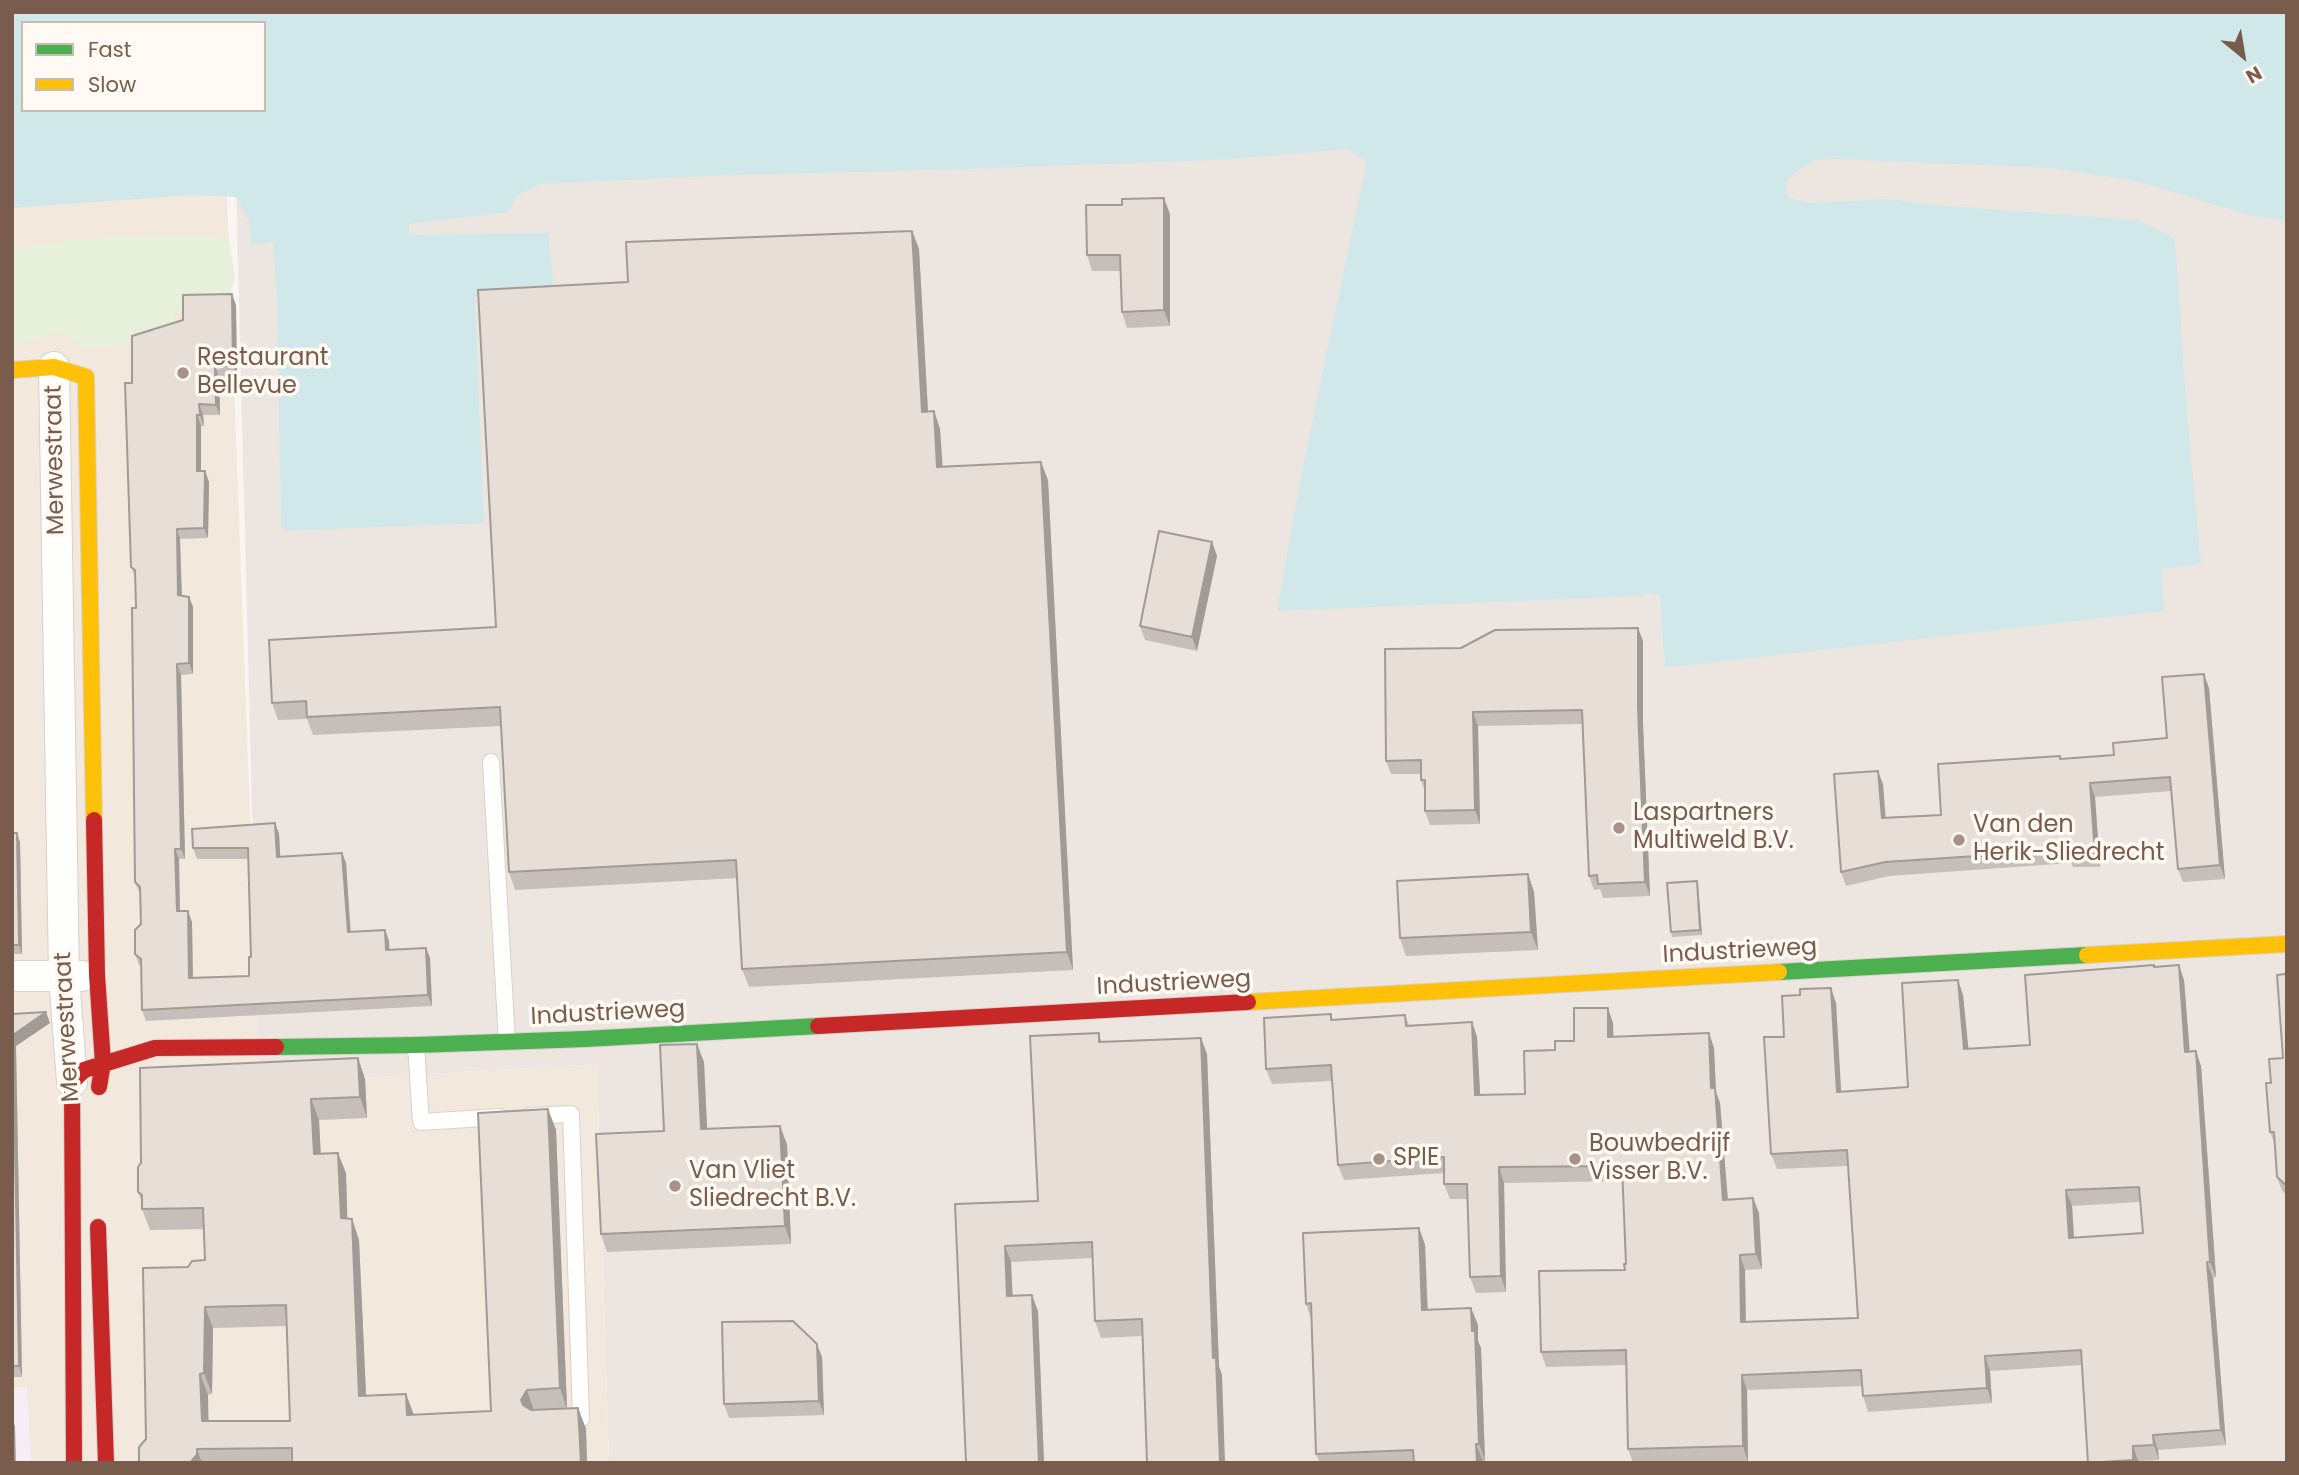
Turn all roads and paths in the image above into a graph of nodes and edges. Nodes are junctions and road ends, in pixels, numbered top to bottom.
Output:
1 (54, 367) junction
2 (12, 370) edge
3 (491, 762) dead end
4 (2287, 944) edge
5 (97, 975) junction
6 (12, 976) edge
7 (64, 977) junction
8 (507, 1042) junction
9 (416, 1045) junction
10 (103, 1063) junction
11 (72, 1082) junction
12 (97, 1101) dead end
13 (98, 1212) dead end
14 (550, 1419) edge
15 (74, 1463) edge
16 (106, 1463) edge

1 - 2 street
1 - 5 street, Merwestraat
1 - 7 street, Merwestraat
3 - 8 lane
4 - 8 street, Industrieweg
5 - 7 street
5 - 10 street, Merwestraat
6 - 7 street
7 - 11 street, Merwestraat
8 - 9 street, Industrieweg
9 - 10 street, Industrieweg
9 - 14 lane
10 - 11 street, Industrieweg
10 - 12 street, Merwestraat
11 - 15 street, Merwestraat
13 - 16 street

